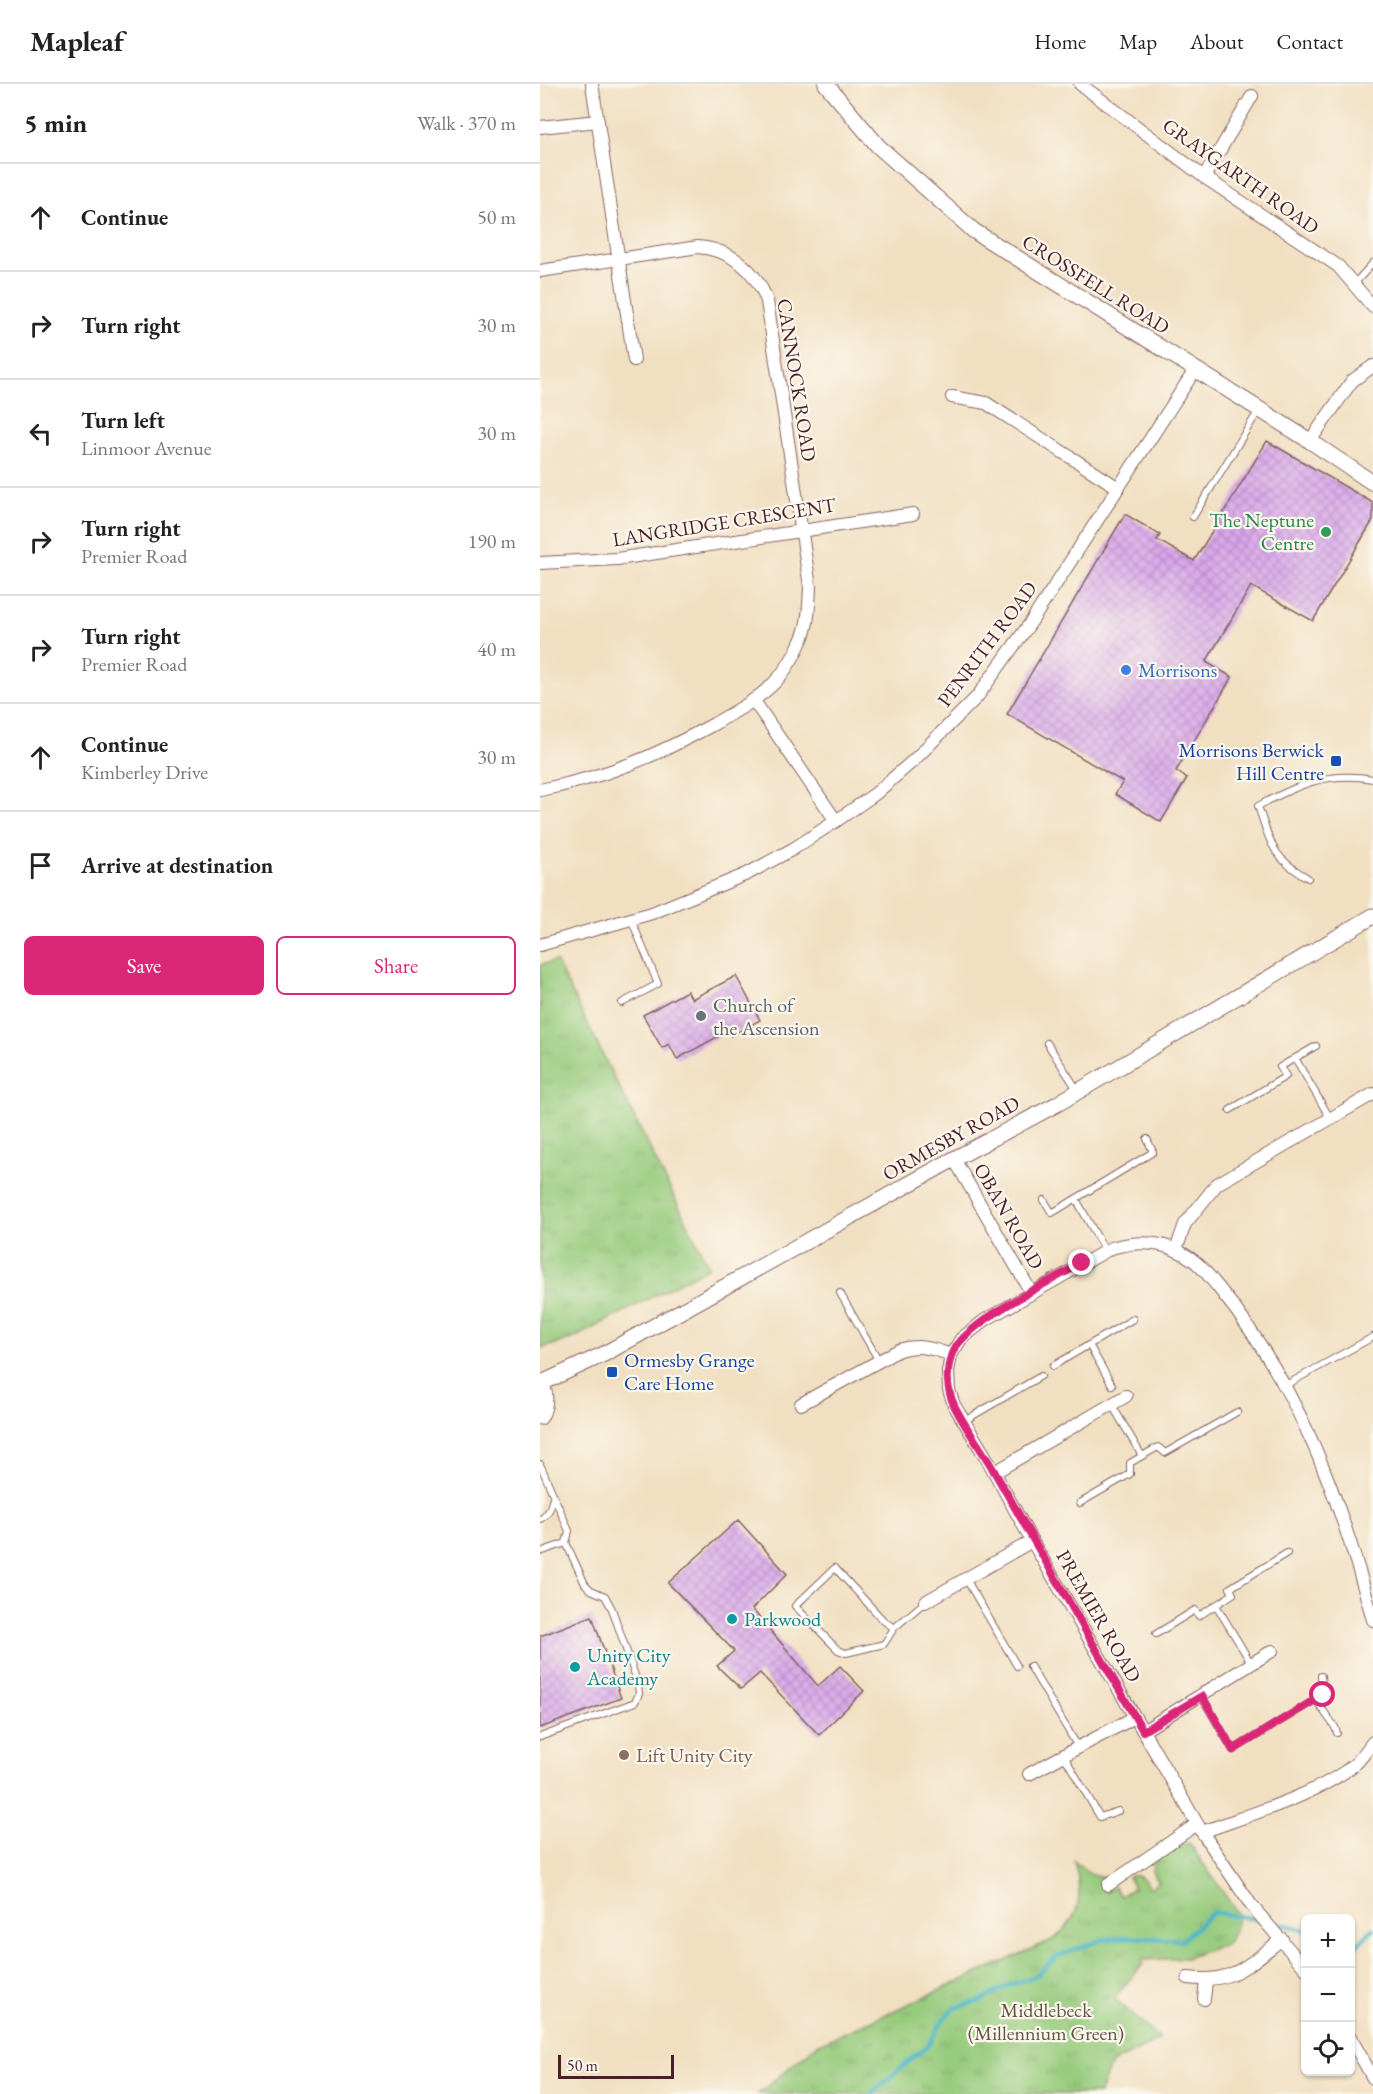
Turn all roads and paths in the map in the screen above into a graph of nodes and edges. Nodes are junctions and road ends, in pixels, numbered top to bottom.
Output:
1 (592, 84) edge
2 (826, 84) edge
3 (1082, 85) edge
4 (1252, 96) dead end
5 (598, 121) junction
6 (540, 127) edge
7 (1204, 177) junction
8 (619, 260) junction
9 (1373, 263) edge
10 (540, 271) edge
11 (1354, 285) junction
12 (1373, 307) edge
13 (634, 360) dead end
14 (1373, 366) edge
15 (1195, 370) junction
16 (952, 397) dead end
17 (1259, 410) junction
18 (1310, 441) junction
19 (1373, 483) edge
20 (1117, 487) junction
21 (914, 513) dead end
22 (1193, 517) dead end
23 (801, 530) junction
24 (540, 563) edge
25 (754, 701) junction
26 (1373, 779) edge
27 (540, 790) edge
28 (836, 821) junction
29 (1308, 878) dead end
30 (1373, 916) edge
31 (631, 919) junction
32 (540, 945) edge
33 (622, 1003) dead end
34 (1047, 1043) dead end
35 (1316, 1046) dead end
36 (1295, 1058) junction
37 (1078, 1092) junction
38 (1373, 1094) edge
39 (1230, 1110) dead end
40 (1330, 1118) junction
41 (1147, 1139) dead end
42 (954, 1159) junction
43 (1076, 1199) junction
44 (1044, 1200) dead end
45 (1176, 1250) junction
46 (1105, 1251) junction
47 (1031, 1292) junction
48 (840, 1293) dead end
49 (1133, 1319) dead end
50 (1373, 1337) edge
51 (1089, 1345) junction
52 (951, 1354) junction
53 (879, 1361) junction
54 (1053, 1366) dead end
55 (1041, 1376) dead end
56 (541, 1382) edge
57 (1112, 1385) dead end
58 (1286, 1385) junction
59 (1126, 1396) dead end
60 (801, 1404) dead end
61 (1112, 1404) junction
62 (1238, 1412) dead end
63 (540, 1417) edge
64 (964, 1421) junction
65 (1142, 1456) junction
66 (540, 1465) edge
67 (995, 1472) junction
68 (553, 1496) junction
69 (1080, 1503) dead end
70 (540, 1519) edge
71 (1032, 1541) junction
72 (566, 1543) junction
73 (540, 1552) edge
74 (1287, 1553) dead end
75 (966, 1579) junction
76 (925, 1602) joint
77 (1216, 1605) junction
78 (1373, 1620) edge
79 (894, 1628) junction
80 (1156, 1634) dead end
81 (1272, 1651) dead end
82 (1252, 1664) junction
83 (1017, 1666) dead end
84 (1030, 1666) dead end
85 (1321, 1676) dead end
86 (1202, 1696) junction
87 (1316, 1700) junction
88 (1135, 1717) junction
89 (1143, 1731) junction
90 (1337, 1732) dead end
91 (540, 1737) edge
92 (1373, 1742) edge
93 (1078, 1747) junction
94 (1064, 1755) junction
95 (1029, 1774) dead end
96 (1118, 1811) dead end
97 (1199, 1828) junction
98 (1108, 1885) dead end
99 (1278, 1936) junction
100 (1304, 1968) edge
101 (1188, 1978) dead end
102 (1206, 1981) junction
103 (1204, 1999) dead end
104 (1355, 2046) edge
105 (1373, 2078) edge

1 - 5 street
2 - 15 street, CROSSFELL ROAD
3 - 7 street, GRAYGARTH ROAD
4 - 7 street
5 - 6 street
5 - 8 street
7 - 11 street, GRAYGARTH ROAD
8 - 10 street, CANNOCK ROAD
8 - 13 street
8 - 23 street, CANNOCK ROAD
9 - 11 lane
11 - 12 street, GRAYGARTH ROAD
14 - 18 street
15 - 17 street, CROSSFELL ROAD
15 - 20 street, PENRITH ROAD
16 - 20 street
17 - 18 street, CROSSFELL ROAD
17 - 22 lane
18 - 19 street, CROSSFELL ROAD
20 - 28 street, PENRITH ROAD
21 - 23 street, LANGRIDGE CRESCENT
23 - 24 street, LANGRIDGE CRESCENT
23 - 25 street, CANNOCK ROAD
25 - 27 street, CANNOCK ROAD
25 - 28 street
26 - 29 lane
28 - 31 street, PENRITH ROAD
30 - 37 street, ORMESBY ROAD
31 - 32 street, PENRITH ROAD
31 - 33 lane
34 - 37 lane
35 - 36 lane
36 - 39 lane
36 - 40 lane
37 - 42 street, ORMESBY ROAD
38 - 40 street
40 - 45 street
41 - 43 lane
42 - 47 street, OBAN ROAD
42 - 56 street, ORMESBY ROAD
43 - 44 lane
43 - 46 lane
45 - 46 street
45 - 58 street
46 - 47 street
47 - 52 street
48 - 53 lane
49 - 51 lane
50 - 58 lane
51 - 54 lane
51 - 57 lane
52 - 53 street
52 - 64 street, PREMIER ROAD
53 - 60 street
55 - 64 lane
56 - 63 street
58 - 78 street
59 - 61 street
61 - 65 lane
61 - 67 street
62 - 65 lane
64 - 67 street, PREMIER ROAD
65 - 69 lane
66 - 68 lane
67 - 71 street, PREMIER ROAD
68 - 70 lane
68 - 72 lane
71 - 75 street
71 - 88 street, PREMIER ROAD
72 - 73 lane
72 - 91 lane
74 - 77 lane
75 - 76 street
75 - 83 lane
76 - 79 lane
77 - 80 lane
77 - 82 lane
79 - 79 lane
81 - 82 street
82 - 86 street
84 - 93 lane
85 - 87 lane
86 - 87 lane
86 - 89 street
87 - 90 lane
88 - 89 street, PREMIER ROAD
88 - 93 street
89 - 97 street, PREMIER ROAD
92 - 97 street
93 - 94 street
94 - 95 street
94 - 96 lane
97 - 98 street
97 - 99 street, PREMIER ROAD
99 - 100 street, PREMIER ROAD
99 - 102 street
101 - 102 street
102 - 103 street
104 - 105 street

